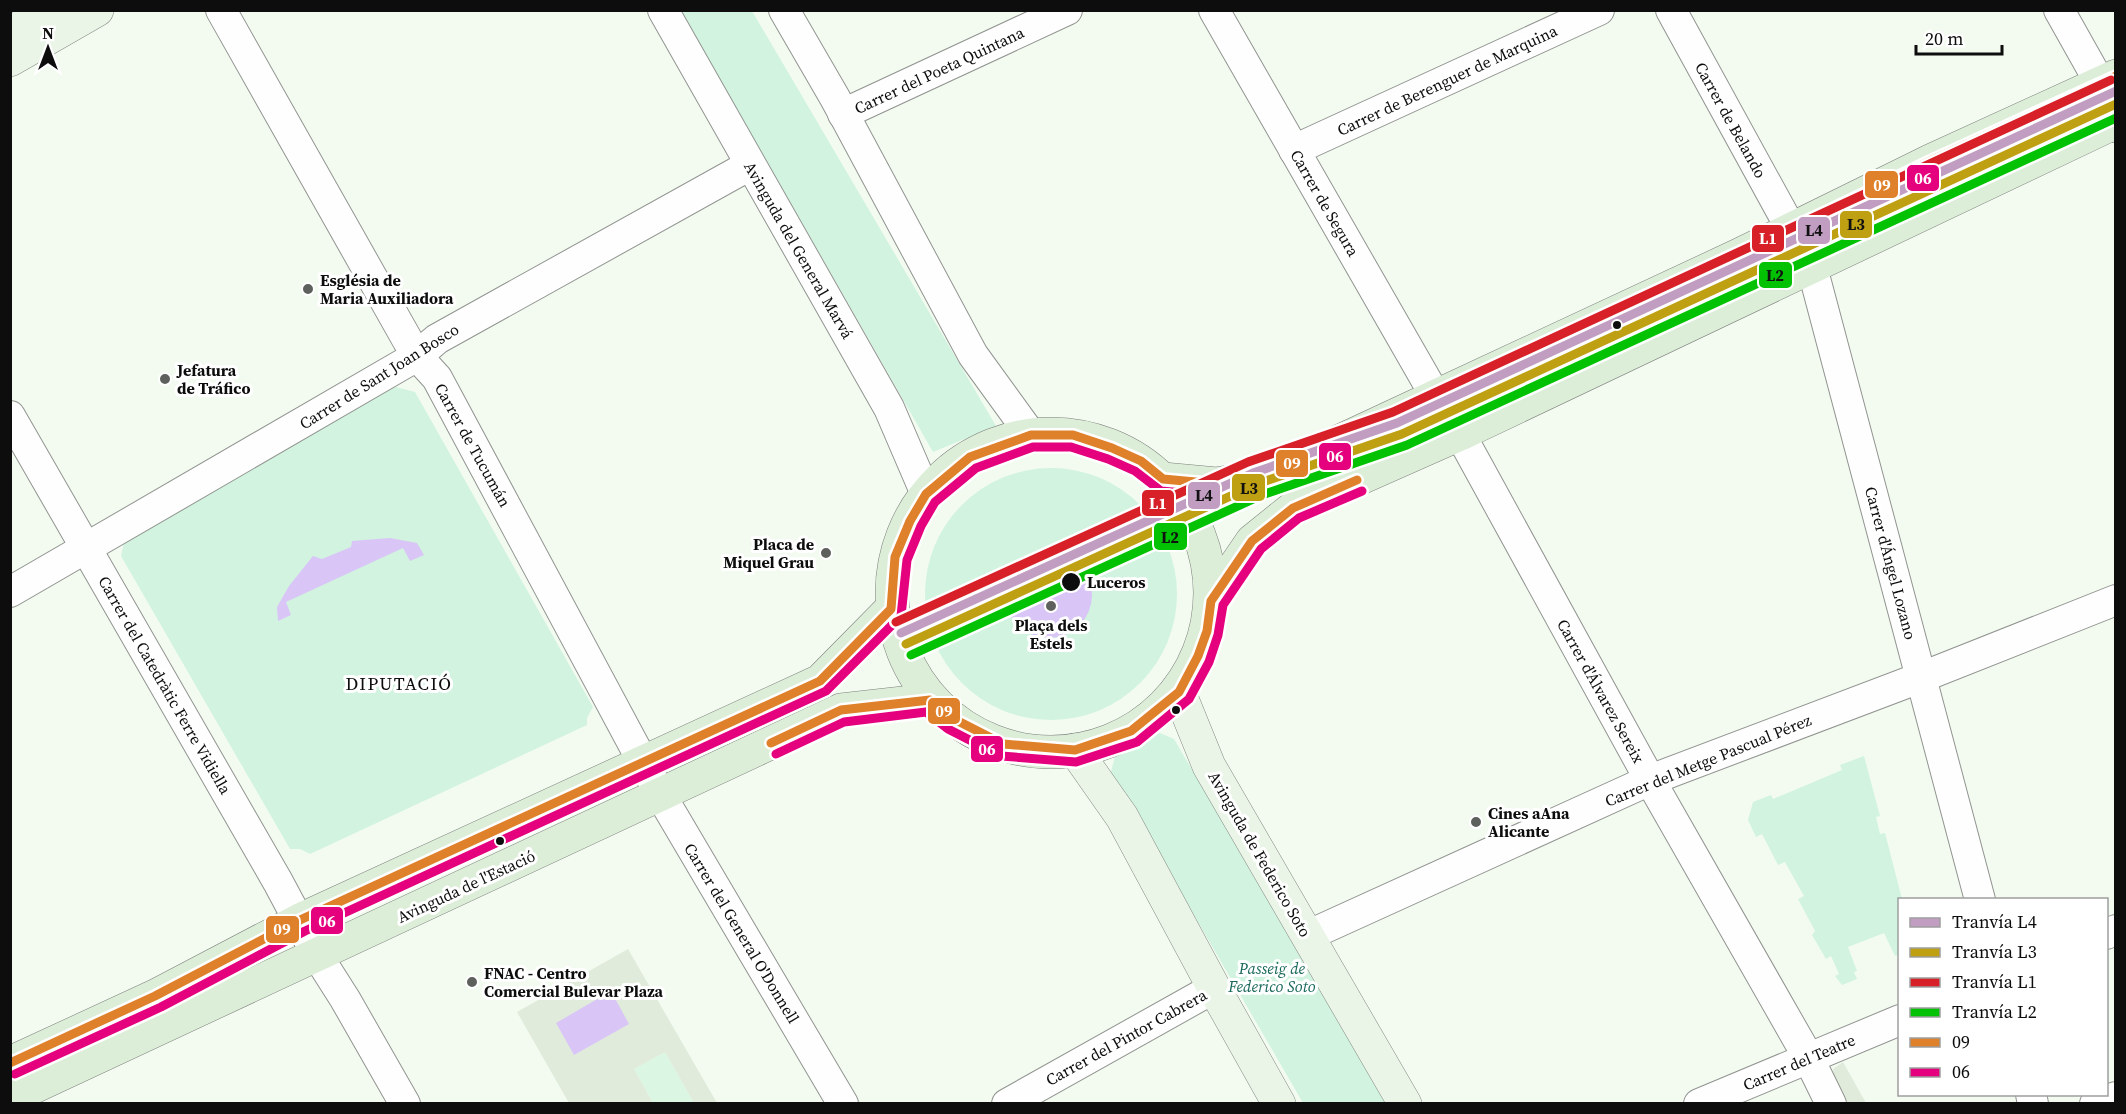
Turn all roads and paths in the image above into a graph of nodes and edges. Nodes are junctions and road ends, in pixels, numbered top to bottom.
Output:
1 (49, 10) edge
2 (97, 10) edge
3 (221, 10) edge
4 (663, 10) edge
5 (784, 10) edge
6 (1068, 10) edge
7 (1214, 10) edge
8 (1599, 10) edge
9 (1671, 10) edge
10 (2059, 10) edge
11 (10, 33) edge
12 (10, 60) edge
13 (2108, 80) edge
14 (843, 114) junction
15 (2115, 124) edge
16 (1294, 150) junction
17 (750, 165) junction
18 (1791, 230) junction
19 (1812, 267) junction
20 (417, 356) junction
21 (1495, 369) junction
22 (1436, 397) junction
23 (10, 416) edge
24 (1460, 434) junction
25 (1031, 435) junction
26 (1163, 479) junction
27 (926, 494) junction
28 (88, 549) junction
29 (10, 592) edge
30 (2115, 600) edge
31 (1211, 601) junction
32 (891, 609) junction
33 (1922, 677) junction
34 (1179, 692) junction
35 (930, 700) junction
36 (1075, 750) junction
37 (644, 761) junction
38 (1650, 780) junction
39 (660, 794) junction
40 (1979, 898) edge
41 (300, 920) junction
42 (1307, 936) junction
43 (317, 955) junction
44 (1214, 988) junction
45 (1898, 1020) edge
46 (1809, 1058) junction
47 (10, 1063) edge
48 (2115, 1097) edge
49 (10, 1098) edge
50 (405, 1104) edge
51 (843, 1104) edge
52 (1007, 1104) edge
53 (1279, 1104) edge
54 (1405, 1104) edge
55 (1699, 1104) edge
56 (1831, 1104) edge
57 (2095, 1104) edge

1 - 11 street
2 - 12 street
3 - 20 street, Carrer de Tucumán
4 - 17 street, Avinguda del General Marvá
5 - 14 street
6 - 14 street, Carrer del Poeta Quintana
7 - 16 street, Carrer de Segura
8 - 16 street, Carrer de Berenguer de Marquina
9 - 18 street, Carrer de Belando
10 - 13 street
13 - 15 street
13 - 18 main road
14 - 25 street
15 - 19 main road
16 - 22 street, Carrer de Segura
17 - 20 street, Carrer de Sant Joan Bosco
17 - 27 street, Avinguda del General Marvá
18 - 19 street, Carrer d'Ángel Lozano
18 - 21 main road
19 - 24 main road
19 - 33 street, Carrer d'Ángel Lozano
20 - 28 street, Carrer de Sant Joan Bosco
20 - 37 street, Carrer de Tucumán
21 - 22 main road
21 - 24 street
22 - 26 main road
23 - 28 street, Carrer del Catedràtic Ferre Vidiella
24 - 31 main road
24 - 38 street, Carrer d'Álvarez Sereix
25 - 26 main road
25 - 27 main road
26 - 31 main road
27 - 32 main road
28 - 29 street, Carrer de Sant Joan Bosco
28 - 41 street, Carrer del Catedràtic Ferre Vidiella
30 - 33 street, Carrer del Metge Pascual Pérez
31 - 34 main road
32 - 35 main road
32 - 37 main road
33 - 38 street, Carrer del Metge Pascual Pérez
33 - 40 street, Carrer d'Ángel Lozano
34 - 36 main road
34 - 42 street, Avinguda de Federico Soto
35 - 36 main road
35 - 39 main road, Avinguda de l'Estació
36 - 44 street
37 - 39 street, Carrer del General O'Donnell
37 - 41 main road
38 - 42 street, Carrer del Metge Pascual Pérez
38 - 46 street, Carrer d'Álvarez Sereix
39 - 43 main road, Avinguda de l'Estació
39 - 51 street, Carrer del General O'Donnell
41 - 43 street, Carrer del Catedràtic Ferre Vidiella
41 - 47 main road
42 - 54 street, Avinguda de Federico Soto
43 - 49 main road, Avinguda de l'Estació
43 - 50 street, Carrer del Catedràtic Ferre Vidiella
44 - 52 street, Carrer del Pintor Cabrera
44 - 53 street
45 - 46 street, Carrer del Teatre
46 - 55 street, Carrer del Teatre
46 - 56 street, Carrer d'Álvarez Sereix
48 - 57 street

